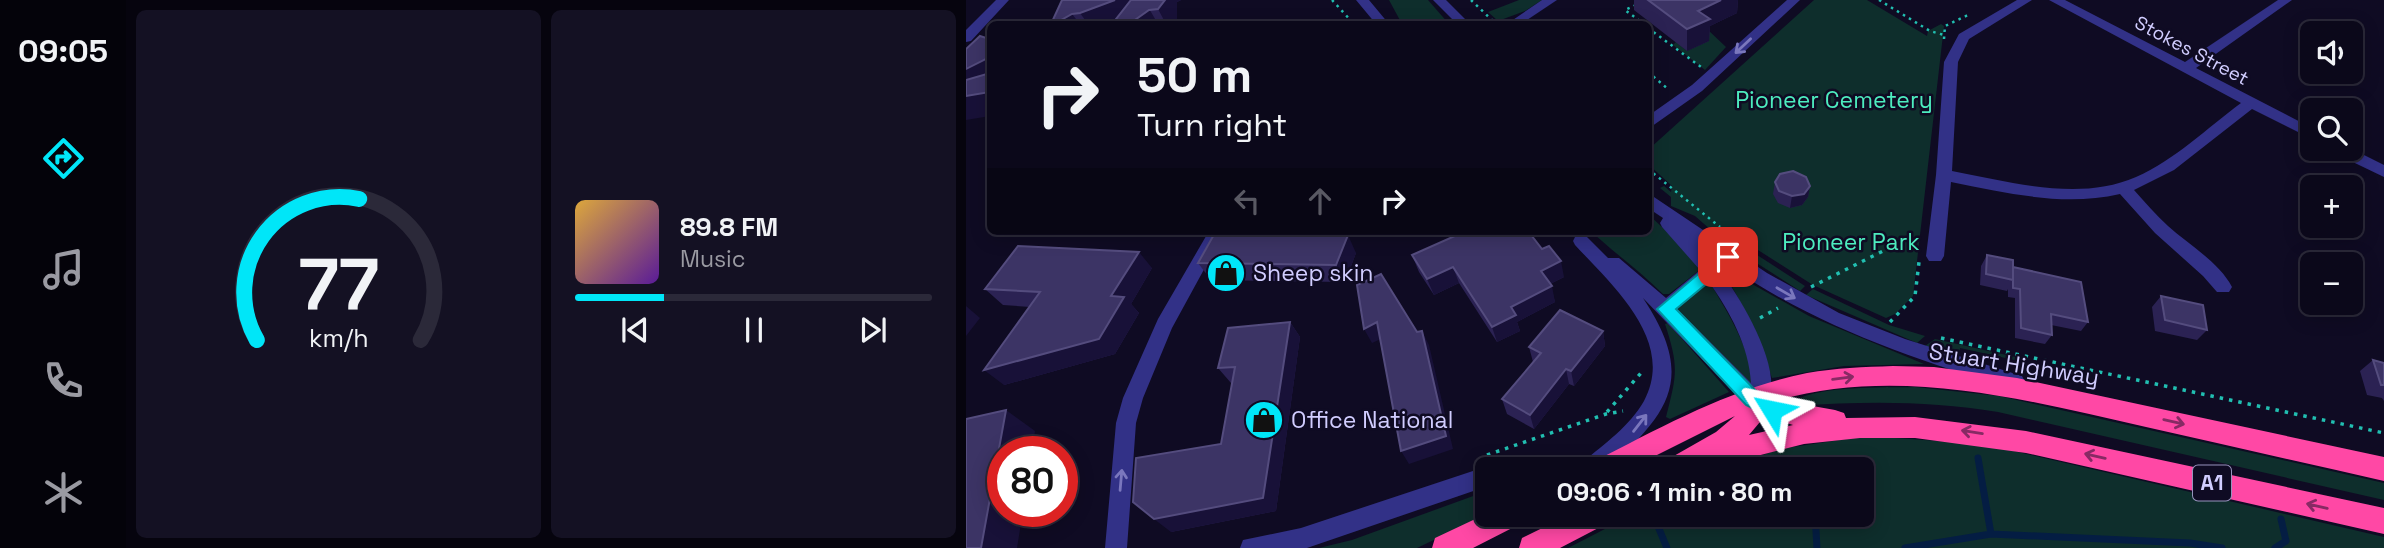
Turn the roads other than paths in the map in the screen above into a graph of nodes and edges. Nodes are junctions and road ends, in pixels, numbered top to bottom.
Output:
1 (1003, 0) edge
2 (1362, 0) edge
3 (1377, 0) edge
4 (1438, 0) edge
5 (1551, 0) edge
6 (1794, 0) edge
7 (2026, 0) edge
8 (2055, 0) edge
9 (2286, 0) edge
10 (1380, 21) edge
11 (1388, 21) edge
12 (1461, 21) edge
13 (1518, 21) edge
14 (966, 37) edge
15 (2185, 69) junction
16 (2250, 103) junction
17 (1652, 121) edge
18 (2300, 128) edge
19 (2362, 161) edge
20 (2384, 172) edge
21 (1944, 175) junction
22 (2123, 188) junction
23 (1652, 204) edge
24 (1652, 205) edge
25 (1215, 235) edge
26 (1576, 236) edge
27 (1927, 255) road end
28 (1728, 257) junction
29 (1711, 271) junction
30 (2223, 287) dead end
31 (1665, 309) junction
32 (1757, 400) junction
33 (2084, 402) junction
34 (1864, 426) junction
35 (1605, 457) edge
36 (1631, 457) edge
37 (1693, 457) edge
38 (1725, 457) edge
39 (2384, 469) edge
40 (1475, 480) edge
41 (2384, 521) edge
42 (1487, 527) edge
43 (1573, 527) edge
44 (1115, 548) edge
45 (1251, 548) edge
46 (1445, 548) edge
47 (1532, 548) edge

1 - 14 street
2 - 10 street
3 - 11 street
4 - 12 street
5 - 13 street
6 -> 17 street
7 - 21 street
8 - 15 street, Stokes Street
9 - 15 street
15 - 16 street, Stokes Street
16 - 18 street, Stokes Street
16 - 22 street
19 - 20 street
21 - 22 street
21 - 27 street
22 - 30 street
23 - 28 street
24 - 29 street
44 -> 25 street
26 - 31 street
35 -> 26 street
28 - 29 street
28 -> 33 street
29 - 31 street
29 - 32 street
31 - 32 street
32 -> 33 highway, Stuart Highway / A1
32 - 34 highway
32 - 36 highway, Stuart Highway / A1
32 - 37 highway
33 -> 39 highway, Stuart Highway / A1
34 - 38 highway, A1
41 -> 34 highway, A1
40 - 45 street
42 - 46 highway
43 - 47 highway

